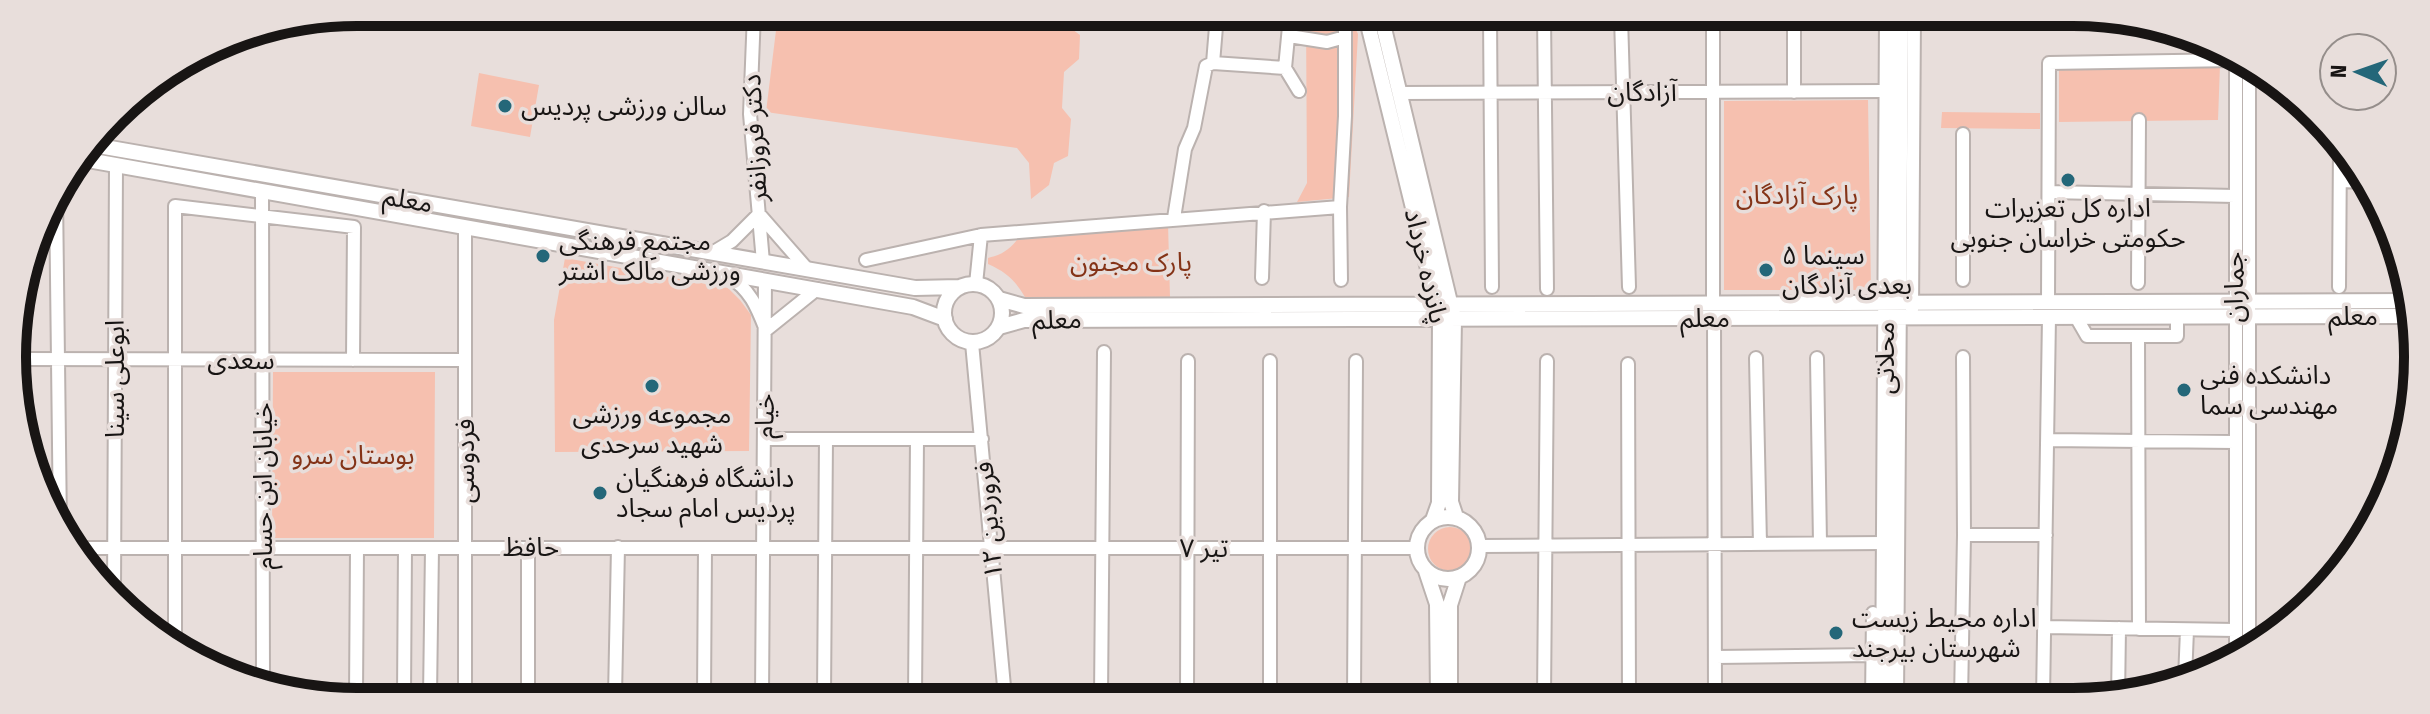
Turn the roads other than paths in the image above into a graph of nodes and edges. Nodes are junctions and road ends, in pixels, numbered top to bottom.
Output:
1 (753, 26) edge
2 (1216, 26) edge
3 (1290, 26) edge
4 (1347, 26) edge
5 (1369, 26) edge
6 (1383, 26) edge
7 (1490, 26) edge
8 (1544, 26) edge
9 (1622, 26) edge
10 (1713, 26) edge
11 (1794, 26) edge
12 (1887, 26) edge
13 (1901, 26) edge
14 (1914, 26) edge
15 (1289, 36) junction
16 (1345, 37) junction
17 (2218, 59) edge
18 (1213, 63) junction
19 (1285, 68) junction
20 (2236, 69) edge
21 (2249, 77) edge
22 (1299, 91) dead end
23 (1885, 91) junction
24 (1623, 92) junction
25 (1713, 92) junction
26 (1794, 92) junction
27 (1399, 93) junction
28 (1492, 93) junction
29 (1546, 93) junction
30 (2139, 120) dead end
31 (1963, 134) dead end
32 (101, 146) edge
33 (90, 160) edge
34 (2340, 162) edge
35 (116, 165) junction
36 (2341, 181) junction
37 (2353, 181) edge
38 (262, 191) junction
39 (2049, 192) junction
40 (2139, 194) junction
41 (2235, 196) junction
42 (1340, 207) junction
43 (1264, 211) junction
44 (759, 214) junction
45 (262, 215) junction
46 (1174, 218) junction
47 (56, 219) edge
48 (465, 227) junction
49 (981, 235) junction
50 (712, 253) junction
51 (866, 260) dead end
52 (763, 262) junction
53 (808, 270) junction
54 (722, 273) junction
55 (1262, 278) dead end
56 (765, 280) junction
57 (1341, 280) dead end
58 (1963, 280) dead end
59 (2138, 283) dead end
60 (976, 284) junction
61 (959, 287) junction
62 (1492, 287) dead end
63 (1629, 287) dead end
64 (2339, 287) dead end
65 (817, 289) junction
66 (1547, 289) dead end
67 (999, 299) junction
68 (2241, 301) junction
69 (2399, 301) edge
70 (1899, 310) junction
71 (2048, 310) junction
72 (1714, 311) junction
73 (1446, 312) junction
74 (2401, 316) edge
75 (2076, 317) junction
76 (2177, 317) junction
77 (2241, 317) junction
78 (945, 319) junction
79 (999, 327) junction
80 (766, 330) junction
81 (2138, 337) junction
82 (972, 343) junction
83 (1104, 352) dead end
84 (1963, 357) dead end
85 (1756, 358) dead end
86 (1817, 358) dead end
87 (26, 359) edge
88 (58, 360) junction
89 (115, 360) junction
90 (175, 360) junction
91 (263, 360) junction
92 (353, 360) junction
93 (465, 360) junction
94 (1188, 361) dead end
95 (1270, 361) dead end
96 (1356, 361) dead end
97 (1547, 361) dead end
98 (1628, 364) dead end
99 (764, 439) junction
100 (826, 439) junction
101 (917, 439) junction
102 (982, 439) junction
103 (2048, 440) junction
104 (2139, 441) junction
105 (2235, 442) junction
106 (60, 503) edge
107 (1456, 517) junction
108 (1433, 520) junction
109 (1964, 535) junction
110 (2046, 535) junction
111 (1820, 543) junction
112 (1885, 543) junction
113 (1716, 544) junction
114 (1760, 544) junction
115 (1628, 545) junction
116 (1480, 546) junction
117 (1544, 546) junction
118 (618, 547) junction
119 (763, 547) junction
120 (826, 547) junction
121 (915, 547) junction
122 (991, 547) junction
123 (1100, 547) junction
124 (1270, 547) junction
125 (1354, 547) junction
126 (87, 548) edge
127 (114, 548) junction
128 (174, 548) junction
129 (263, 548) junction
130 (357, 548) junction
131 (405, 548) junction
132 (432, 548) junction
133 (465, 548) junction
134 (528, 548) junction
135 (705, 548) junction
136 (1187, 548) junction
137 (1417, 548) junction
138 (1426, 571) junction
139 (1459, 577) junction
140 (114, 581) edge
141 (1873, 613) dead end
142 (2045, 627) junction
143 (2119, 628) junction
144 (2139, 629) junction
145 (2187, 630) junction
146 (2236, 630) junction
147 (175, 633) edge
148 (2249, 637) edge
149 (2236, 645) edge
150 (1872, 655) junction
151 (1715, 657) junction
152 (2185, 668) edge
153 (263, 674) edge
154 (2118, 685) edge
155 (356, 688) edge
156 (404, 688) edge
157 (430, 688) edge
158 (465, 688) edge
159 (528, 688) edge
160 (615, 688) edge
161 (704, 688) edge
162 (762, 688) edge
163 (824, 688) edge
164 (915, 688) edge
165 (1004, 688) edge
166 (1101, 688) edge
167 (1187, 688) edge
168 (1270, 688) edge
169 (1354, 688) edge
170 (1438, 688) edge
171 (1450, 688) edge
172 (1544, 688) edge
173 (1629, 688) edge
174 (1715, 688) edge
175 (1872, 688) edge
176 (1883, 688) edge
177 (1896, 688) edge
178 (1961, 688) edge
179 (2043, 688) edge

1 - 44 street, دکتر فروزانفر
2 - 18 street
3 - 15 street
4 - 16 street
5 - 73 main road, پانزده خرداد
6 - 27 main road, پانزده خرداد
7 - 28 street
8 - 29 street
9 - 24 street
10 - 25 street
11 - 26 street
12 - 23 main road, محلاتی
13 - 70 main road, محلاتی
14 - 70 street
15 - 16 street
15 - 19 street
16 - 42 street
17 - 39 street
18 - 19 street
18 - 46 street
19 - 22 street
20 - 41 street, جماران
21 - 68 street, جماران
23 - 26 street, آزادگان
23 - 70 main road, محلاتی
24 - 25 street, آزادگان
24 - 29 street, آزادگان
24 - 63 street
25 - 26 street, آزادگان
25 - 72 street
27 - 28 street, آزادگان
27 - 73 main road, پانزده خرداد
28 - 29 street, آزادگان
28 - 62 street
29 - 66 street
30 - 40 street
31 - 58 street
32 - 50 main road, معلم
33 - 35 main road, معلم
34 - 36 street
35 - 38 main road, معلم
35 - 89 street, ابوعلی سینا
36 - 37 street
36 - 64 street
38 - 45 street, خیابان ابن حسام
38 - 48 main road, معلم
39 - 40 street
39 - 71 street
40 - 41 street
40 - 59 street
41 - 68 street, جماران
42 - 43 street
42 - 57 street
43 - 46 street
43 - 55 street
44 - 50 street
44 - 52 street, دکتر فروزانفر
44 - 53 street
45 - 90 street
45 - 91 street, خیابان ابن حسام
45 - 92 street
46 - 49 street
47 - 88 street
48 - 54 main road, معلم
48 - 93 street, فردوسی
49 - 51 street
49 - 60 street
50 - 52 main road, معلم
52 - 53 main road, معلم
53 - 61 main road, معلم
54 - 56 main road, معلم
54 - 80 street
56 - 65 main road, معلم
56 - 80 street, خیام
60 - 61 main road
60 - 67 main road
61 - 78 main road
65 - 78 main road, معلم
65 - 80 street
67 - 73 main road, معلم
67 - 79 main road
68 - 69 main road, معلم
68 - 71 main road, معلم
68 - 77 street, جماران
70 - 71 main road, معلم
70 - 72 main road, معلم
70 - 112 main road, محلاتی
70 - 177 main road, محلاتی
71 - 75 main road, معلم
71 - 103 street
72 - 73 main road, معلم
72 - 113 street
73 - 79 main road, معلم
73 - 107 main road, پانزده خرداد
73 - 108 main road, پانزده خرداد
74 - 77 main road, معلم
75 - 76 main road, معلم
75 - 81 street
76 - 77 main road, معلم
76 - 81 street
77 - 105 street, جماران
77 - 148 street, جماران
78 - 82 main road
79 - 82 main road
80 - 99 street, خیام
81 - 104 street
82 - 102 street, ۱۲ فروردین
83 - 123 street
84 - 109 street
85 - 114 street
86 - 111 street
87 - 88 street, سعدی
88 - 89 street, سعدی
88 - 106 street
89 - 90 street, سعدی
89 - 127 street, ابوعلی سینا
90 - 91 street, سعدی
90 - 128 street
91 - 92 street, سعدی
91 - 129 street, خیابان ابن حسام
92 - 93 street, سعدی
93 - 133 street, فردوسی
94 - 136 street
95 - 124 street
96 - 125 street
97 - 117 street
98 - 115 street
99 - 100 street
99 - 119 street, خیام
100 - 101 street
100 - 120 street
101 - 102 street
101 - 121 street
102 - 122 street, ۱۲ فروردین
103 - 104 street
103 - 110 street
104 - 105 street
104 - 144 street
105 - 146 street, جماران
107 - 108 main road
107 - 116 main road
108 - 137 main road
109 - 110 street
109 - 178 street
110 - 142 street
111 - 112 street
111 - 114 street
112 - 176 main road, محلاتی
113 - 114 street
113 - 115 street
113 - 151 street
115 - 117 street
115 - 173 street
116 - 117 street
116 - 139 main road
117 - 172 street
118 - 134 street, حافظ
118 - 135 street, حافظ
118 - 160 street
119 - 120 street, حافظ
119 - 135 street, حافظ
119 - 162 street, خیام
120 - 121 street, حافظ
120 - 163 street
121 - 122 street, حافظ
121 - 164 street
122 - 123 street, ۷ تیر
122 - 165 street, ۱۲ فروردین
123 - 136 street, ۷ تیر
123 - 166 street
124 - 125 street, ۷ تیر
124 - 136 street, ۷ تیر
124 - 168 street
125 - 137 street, ۷ تیر
125 - 169 street
126 - 127 street, حافظ
127 - 128 street, حافظ
127 - 140 street, ابوعلی سینا
128 - 129 street, حافظ
128 - 147 street
129 - 130 street, حافظ
129 - 153 street, خیابان ابن حسام
130 - 131 street, حافظ
130 - 155 street
131 - 132 street, حافظ
131 - 156 street
132 - 133 street, حافظ
132 - 157 street
133 - 134 street, حافظ
133 - 158 street, فردوسی
134 - 159 street
135 - 161 street
136 - 167 street
137 - 138 main road
138 - 139 main road
138 - 170 main road
139 - 171 main road
141 - 150 street
142 - 143 street
142 - 179 street
143 - 144 street
143 - 154 street
144 - 145 street
145 - 146 street
145 - 152 street
146 - 149 street, جماران
150 - 151 street
150 - 175 street
151 - 174 street

